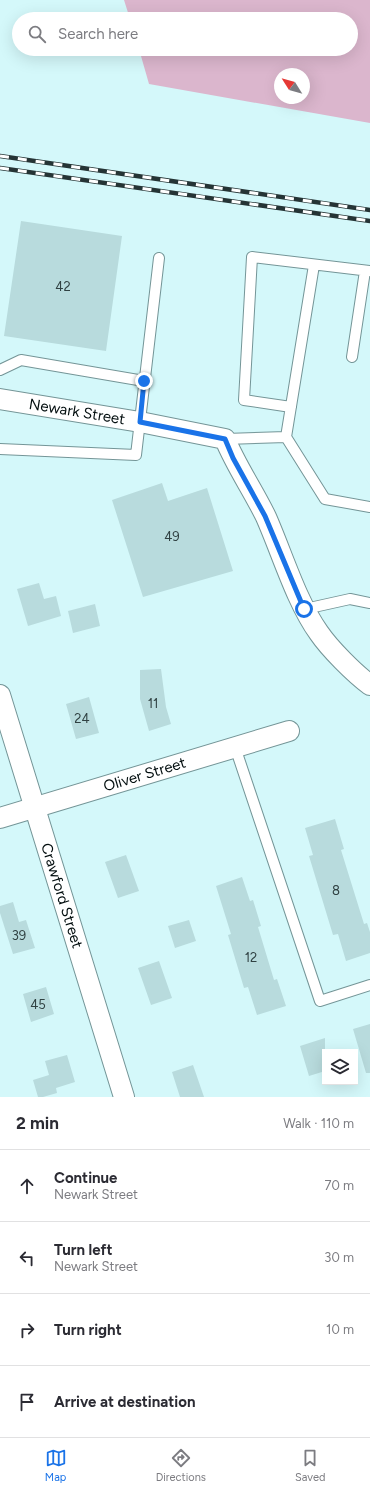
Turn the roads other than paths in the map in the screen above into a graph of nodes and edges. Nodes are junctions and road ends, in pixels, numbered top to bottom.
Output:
1 (159, 258) dead end
2 (314, 264) junction
3 (367, 271) edge
4 (352, 357) dead end
5 (0, 370) edge
6 (144, 381) junction
7 (0, 399) edge
8 (291, 407) junction
9 (140, 422) junction
10 (286, 437) junction
11 (225, 439) junction
12 (0, 449) edge
13 (370, 507) edge
14 (370, 603) edge
15 (304, 609) junction
16 (370, 685) edge
17 (0, 695) edge
18 (290, 731) dead end
19 (235, 747) junction
20 (35, 807) junction
21 (0, 818) edge
22 (370, 986) edge
23 (124, 1097) edge

1 - 6 lane
2 - 3 lane
2 - 8 lane
2 - 8 lane
3 - 4 lane
5 - 6 lane
6 - 9 lane
7 - 9 street, Newark Street
8 - 10 lane
9 - 11 street, Newark Street
9 - 12 lane
10 - 11 lane
10 - 13 lane
11 - 15 street
14 - 15 lane
15 - 16 street
17 - 20 street, Crawford Street
18 - 19 street, Oliver Street
19 - 20 street, Oliver Street
19 - 22 lane
20 - 21 street, Oliver Street
20 - 23 street, Crawford Street

